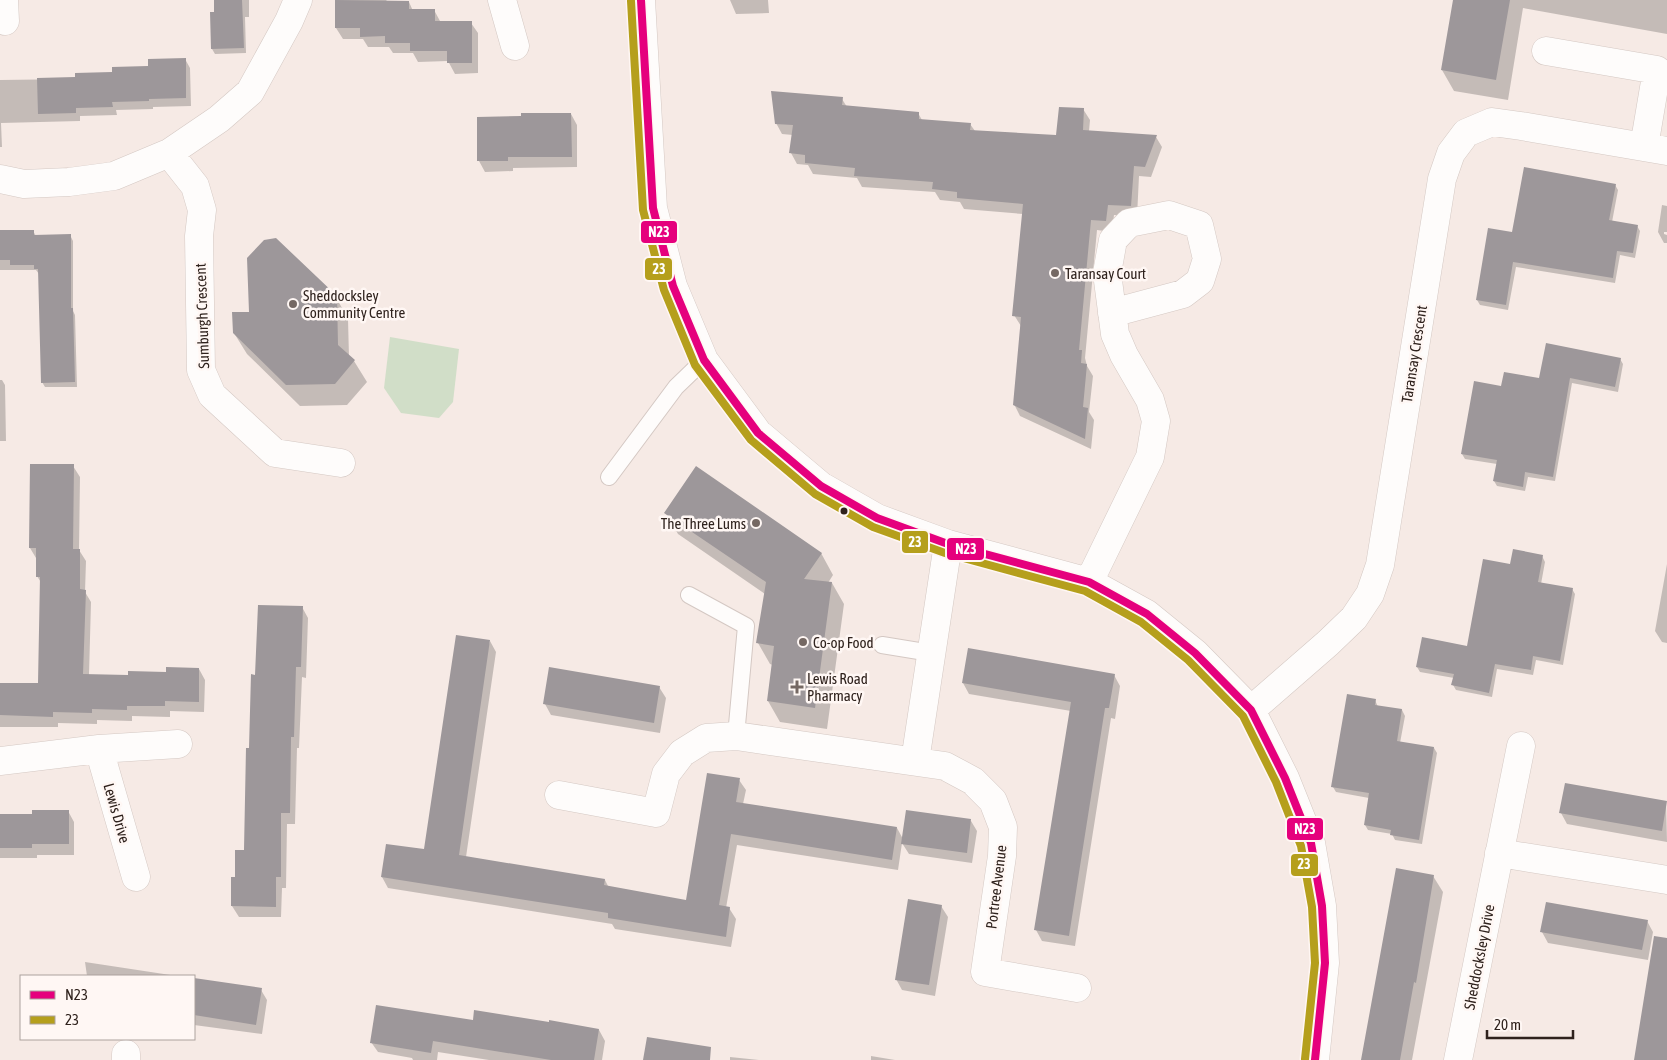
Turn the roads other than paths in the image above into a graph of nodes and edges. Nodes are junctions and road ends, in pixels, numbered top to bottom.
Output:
1 (298, 0) edge
2 (502, 0) edge
3 (641, 0) edge
4 (515, 46) dead end
5 (1546, 51) dead end
6 (1655, 149) edge
7 (169, 153) junction
8 (0, 179) edge
9 (1112, 312) dead end
10 (704, 360) junction
11 (340, 463) dead end
12 (609, 477) dead end
13 (948, 544) junction
14 (1089, 582) junction
15 (689, 595) dead end
16 (882, 645) dead end
17 (932, 654) junction
18 (1251, 710) junction
19 (736, 736) junction
20 (178, 744) dead end
21 (1521, 746) dead end
22 (100, 749) junction
23 (0, 761) edge
24 (915, 761) junction
25 (559, 795) dead end
26 (1499, 853) junction
27 (136, 877) dead end
28 (1667, 880) edge
29 (1078, 988) dead end
30 (1314, 1060) edge
31 (1458, 1060) edge

1 - 7 street
2 - 4 street
3 - 10 street
5 - 6 street, Taransay Crescent
6 - 18 street, Taransay Crescent
7 - 8 street
7 - 11 street, Sumburgh Crescent
9 - 14 street
10 - 12 lane
10 - 13 street
13 - 14 street
13 - 17 street
14 - 18 street
15 - 19 lane
16 - 17 lane
17 - 24 street
18 - 30 street
19 - 24 street, Portree Avenue
19 - 25 street, Portree Avenue
20 - 22 street
21 - 26 street, Sheddocksley Drive
22 - 23 street
22 - 27 street, Lewis Drive
24 - 29 street, Portree Avenue
26 - 28 street
26 - 31 street, Sheddocksley Drive

